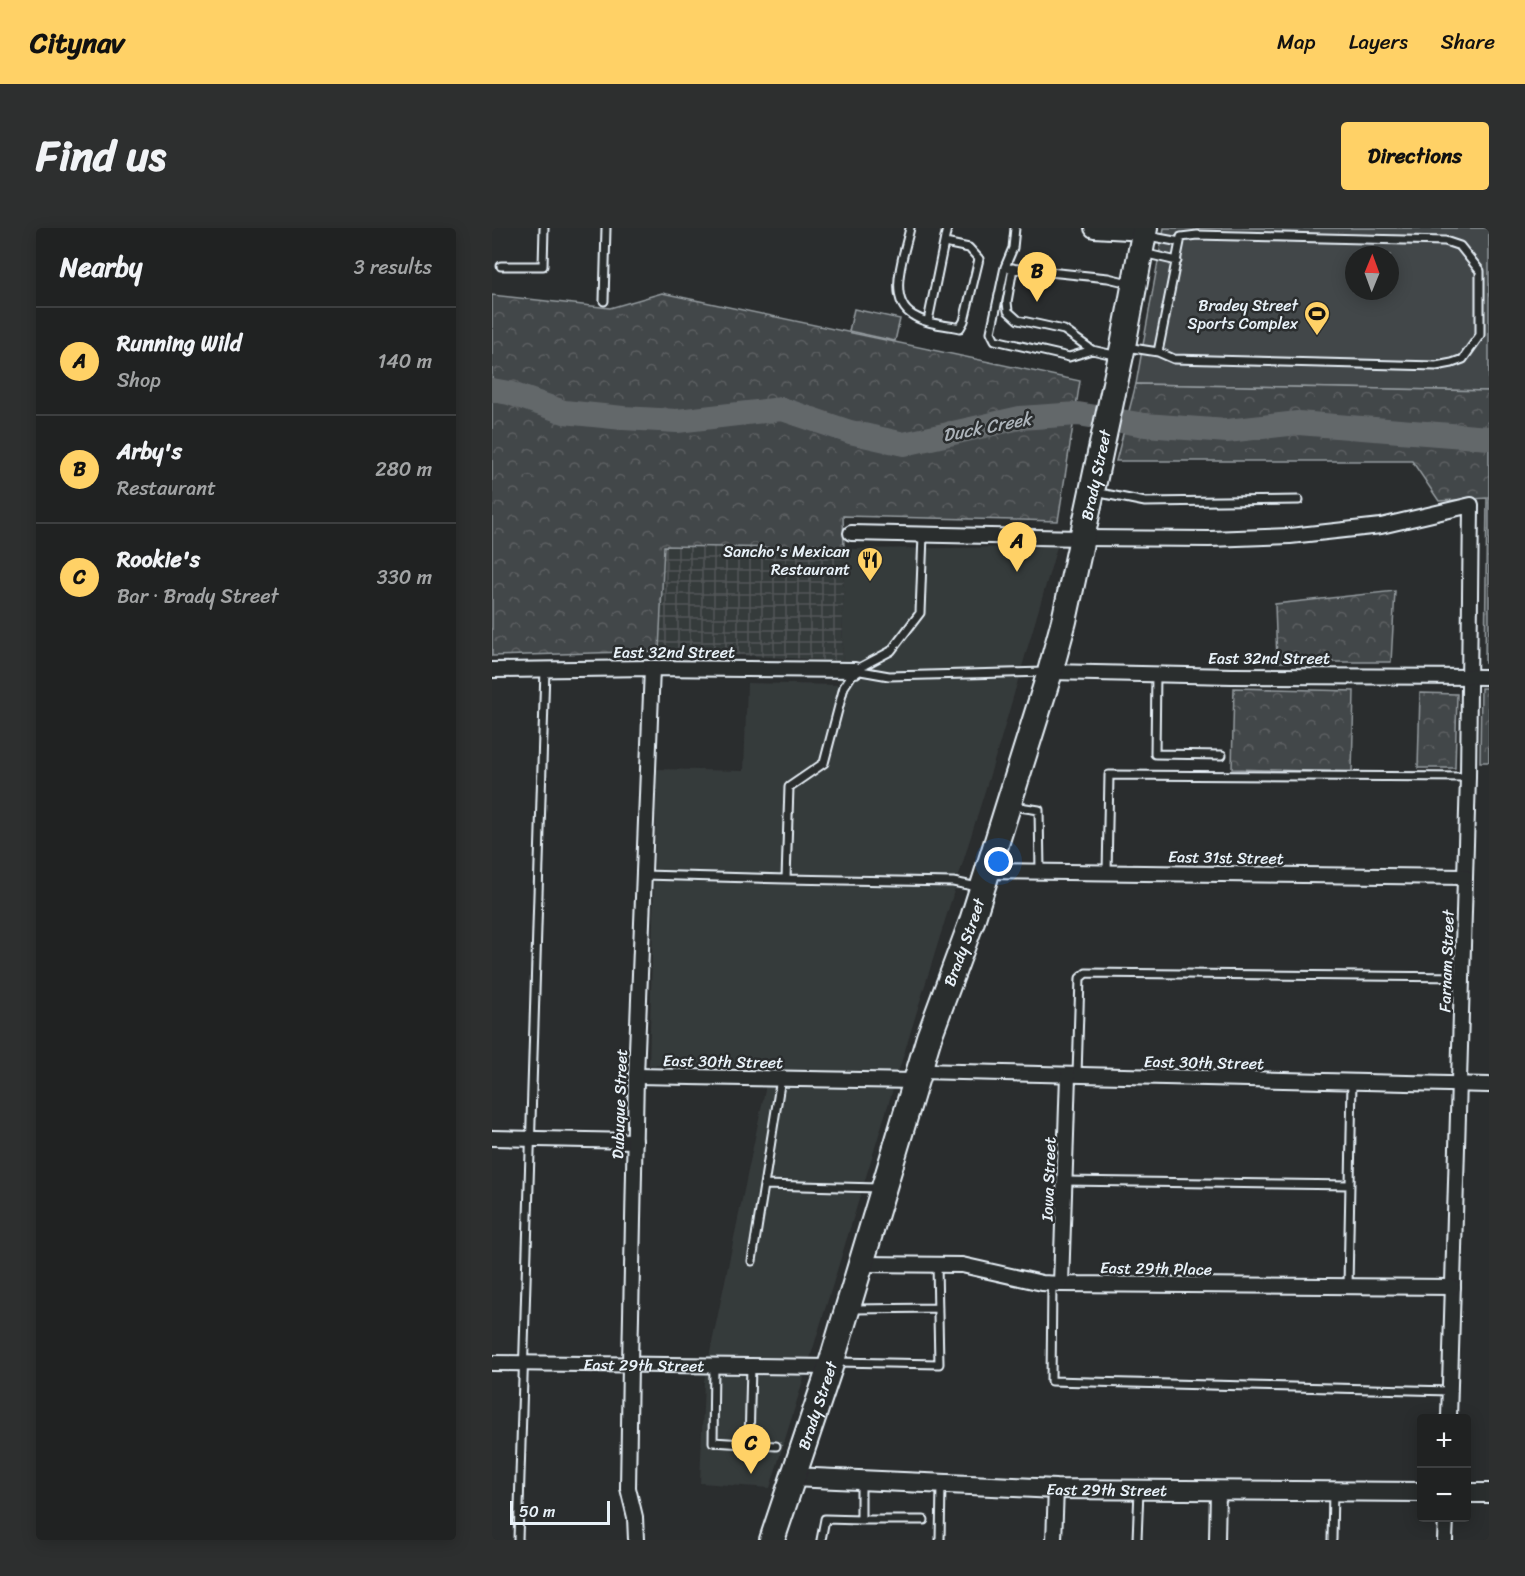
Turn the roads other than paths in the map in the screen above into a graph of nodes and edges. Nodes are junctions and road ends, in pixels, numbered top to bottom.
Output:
1 (544, 228) edge
2 (606, 228) edge
3 (910, 228) edge
4 (947, 228) edge
5 (1015, 228) edge
6 (1094, 228) edge
7 (1246, 232) edge
8 (1144, 237) edge
9 (1180, 242) junction
10 (945, 243) junction
11 (1177, 261) junction
12 (501, 266) dead end
13 (1009, 268) junction
14 (1135, 284) junction
15 (604, 301) dead end
16 (928, 321) junction
17 (1092, 350) junction
18 (1122, 351) junction
19 (1158, 351) junction
20 (1094, 481) junction
21 (1299, 500) dead end
22 (851, 533) dead end
23 (923, 535) junction
24 (1082, 538) junction
25 (652, 668) junction
26 (545, 669) junction
27 (492, 670) edge
28 (855, 670) junction
29 (1050, 672) junction
30 (1156, 674) junction
31 (1470, 676) junction
32 (1489, 676) edge
33 (1222, 754) dead end
34 (1468, 777) junction
35 (1008, 805) junction
36 (1040, 871) junction
37 (1107, 872) junction
38 (644, 875) junction
39 (1466, 877) junction
40 (786, 879) junction
41 (984, 879) junction
42 (1462, 977) junction
43 (1072, 1075) junction
44 (636, 1076) junction
45 (918, 1076) junction
46 (781, 1078) junction
47 (1352, 1082) junction
48 (1459, 1084) junction
49 (1489, 1085) edge
50 (492, 1138) edge
51 (530, 1138) junction
52 (635, 1141) junction
53 (1065, 1181) junction
54 (764, 1185) junction
55 (1350, 1185) junction
56 (884, 1189) junction
57 (752, 1261) dead end
58 (861, 1264) junction
59 (937, 1265) junction
60 (1057, 1283) junction
61 (1348, 1286) junction
62 (1453, 1287) junction
63 (938, 1308) junction
64 (848, 1309) junction
65 (492, 1363) edge
66 (523, 1364) junction
67 (630, 1364) junction
68 (830, 1365) junction
69 (714, 1366) junction
70 (751, 1366) junction
71 (1450, 1391) junction
72 (1449, 1414) edge
73 (748, 1444) junction
74 (776, 1446) dead end
75 (792, 1477) junction
76 (861, 1480) junction
77 (941, 1483) junction
78 (1056, 1489) junction
79 (1139, 1490) junction
80 (1218, 1491) junction
81 (1333, 1491) junction
82 (1417, 1492) edge
83 (1471, 1493) edge
84 (1489, 1493) edge
85 (861, 1520) junction
86 (924, 1520) dead end
87 (1446, 1522) edge
88 (518, 1540) edge
89 (636, 1540) edge
90 (772, 1540) edge
91 (821, 1540) edge
92 (940, 1540) edge
93 (1054, 1540) edge
94 (1137, 1540) edge
95 (1217, 1540) edge
96 (1332, 1540) edge
97 (1445, 1540) edge

1 - 12 lane
2 - 15 lane
3 - 16 lane
4 - 10 lane
5 - 13 lane
6 - 8 street
7 - 9 lane
7 - 19 lane
8 - 9 lane
8 - 11 lane
8 - 14 highway, Brady Street
9 - 11 lane
10 - 16 lane
10 - 16 lane
11 - 19 lane
13 - 14 lane
13 - 17 lane
13 - 17 lane
14 - 18 highway, Brady Street
17 - 18 lane
18 - 19 lane
18 - 20 highway, Brady Street
20 - 21 lane
20 - 24 highway, Brady Street
22 - 23 street
23 - 24 street
23 - 28 lane
24 - 29 highway, Brady Street
24 - 31 street, Farnam Street
25 - 26 street, East 32nd Street
25 - 28 street, East 32nd Street
25 - 38 street, Dubuque Street
26 - 27 street, East 32nd Street
26 - 51 lane
28 - 29 lane
28 - 40 lane
29 - 30 street, East 32nd Street
29 - 35 highway, Brady Street
30 - 31 street, East 32nd Street
30 - 33 lane
31 - 32 street, East 32nd Street
31 - 34 street, Farnam Street
34 - 37 lane
34 - 39 street, Farnam Street
35 - 36 lane
35 - 41 highway, Brady Street
36 - 37 street, East 31st Street
36 - 41 street, East 31st Street
37 - 39 street, East 31st Street
38 - 40 lane
38 - 44 street, Dubuque Street
39 - 42 street, Farnam Street
40 - 41 lane
41 - 45 highway, Brady Street
42 - 43 lane
42 - 48 street, Farnam Street
43 - 45 street, East 30th Street
43 - 47 street, East 30th Street
43 - 53 street, Iowa Street
44 - 46 street, East 30th Street
44 - 52 street, Dubuque Street
45 - 46 street, East 30th Street
45 - 56 highway, Brady Street
46 - 54 lane
47 - 48 street, East 30th Street
47 - 55 lane
48 - 49 street, East 30th Street
48 - 62 street, Farnam Street
50 - 51 street
51 - 52 street
51 - 66 lane
52 - 67 street, Dubuque Street
53 - 55 lane
53 - 60 street, Iowa Street
54 - 56 lane
54 - 57 lane
55 - 61 lane
56 - 58 highway, Brady Street
58 - 59 street, East 29th Place
58 - 64 highway, Brady Street
59 - 60 street, East 29th Place
59 - 63 lane
60 - 61 street, East 29th Place
60 - 71 lane
61 - 62 street, East 29th Place
62 - 71 street, Farnam Street
63 - 64 lane
63 - 68 lane
64 - 68 highway, Brady Street
65 - 66 street, East 29th Street
66 - 67 street, East 29th Street
66 - 88 lane
67 - 69 street, East 29th Street
67 - 89 street, Dubuque Street
68 - 70 street, East 29th Street
68 - 75 highway, Brady Street
69 - 70 street, East 29th Street
69 - 73 lane
70 - 73 lane
71 - 72 street, Farnam Street
73 - 74 lane
75 - 76 street, East 29th Street
75 - 90 highway, Brady Street
76 - 77 street, East 29th Street
76 - 85 lane
77 - 78 street, East 29th Street
77 - 92 lane
78 - 79 street, East 29th Street
78 - 93 street
79 - 80 street, East 29th Street
79 - 94 lane
80 - 81 street, East 29th Street
80 - 95 street
81 - 82 street, East 29th Street
81 - 96 lane
83 - 84 street
85 - 86 lane
85 - 91 lane
87 - 97 street

